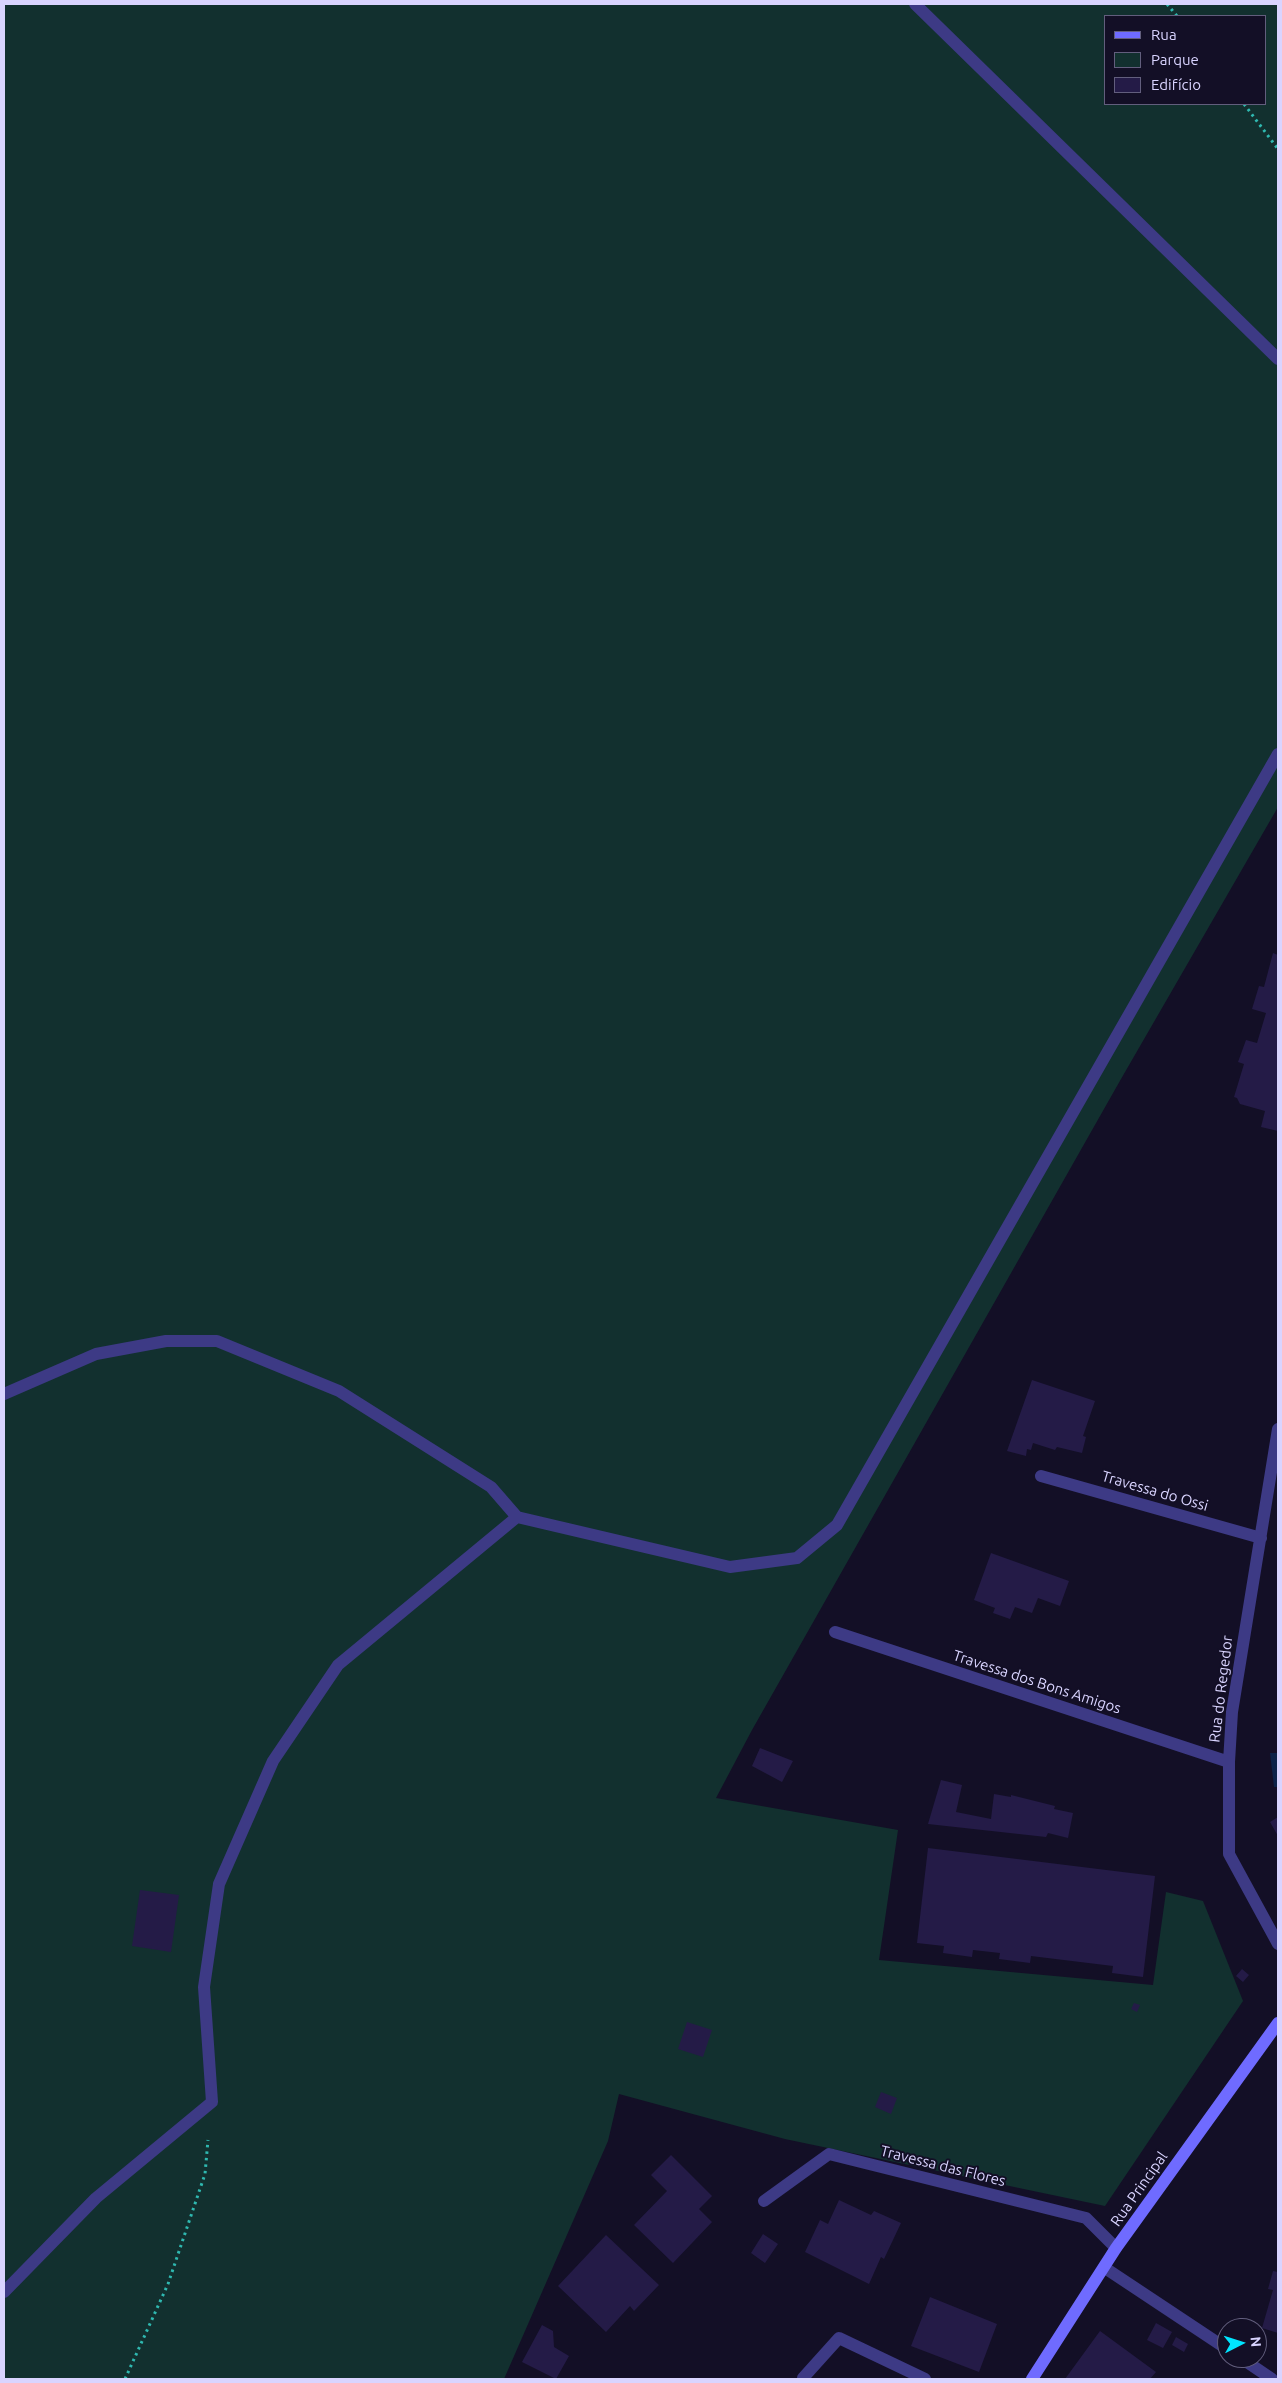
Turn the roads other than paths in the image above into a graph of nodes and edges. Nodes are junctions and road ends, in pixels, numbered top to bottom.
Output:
1 (915, 4) edge
2 (1278, 359) edge
3 (1278, 754) edge
4 (4, 1394) edge
5 (1278, 1429) edge
6 (1040, 1476) dead end
7 (517, 1517) junction
8 (1260, 1538) junction
9 (835, 1632) dead end
10 (1229, 1762) junction
11 (1278, 1944) edge
12 (1278, 2022) edge
13 (764, 2201) dead end
14 (1116, 2248) junction
15 (1105, 2268) junction
16 (4, 2292) edge
17 (1217, 2342) edge
18 (1256, 2368) edge
19 (803, 2378) dead end
20 (925, 2379) edge
21 (1032, 2379) edge
22 (1272, 2379) edge

1 - 2 street
3 - 7 street
4 - 7 street
5 - 8 street, Rua do Regedor
6 - 8 street, Travessa do Ossi
7 - 16 street
8 - 10 street, Rua do Regedor
9 - 10 street, Travessa dos Bons Amigos
10 - 11 street, Rua do Regedor
12 - 14 street, Rua Principal
13 - 14 street, Travessa das Flores
14 - 15 street, Rua Principal
15 - 17 street
15 - 21 street, Rua Principal
18 - 22 street
19 - 20 street

